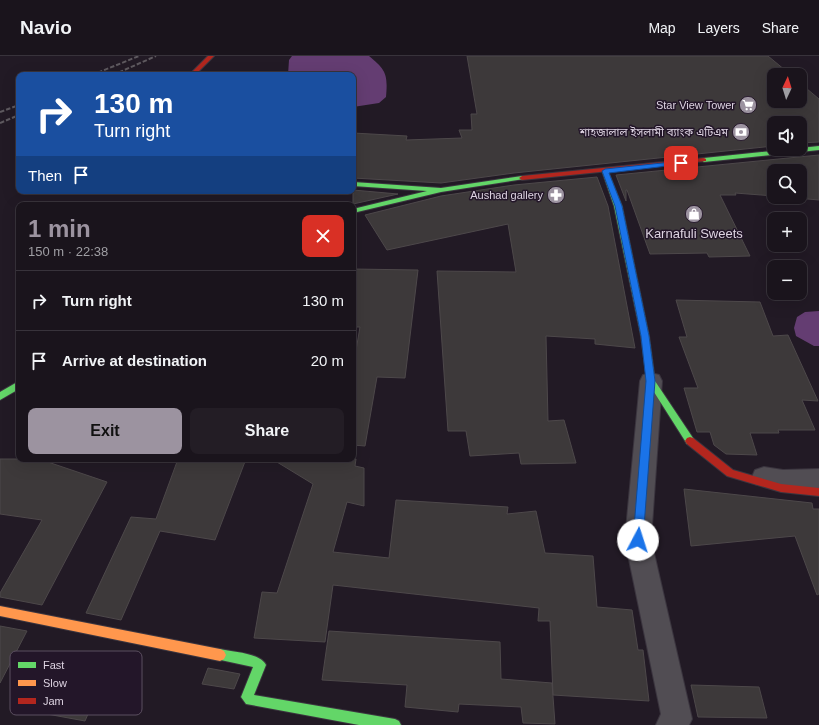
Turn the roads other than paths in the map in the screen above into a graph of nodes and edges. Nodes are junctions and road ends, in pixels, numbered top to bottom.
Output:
1 (211, 56) edge
2 (195, 72) edge
3 (819, 148) edge
4 (605, 171) junction
5 (356, 184) edge
6 (441, 190) junction
7 (356, 210) edge
8 (651, 381) junction
9 (16, 386) edge
10 (0, 397) edge
11 (730, 473) junction
12 (819, 479) edge
13 (819, 492) edge
14 (0, 611) edge
15 (395, 725) edge
16 (671, 725) edge

1 - 2 main road
3 - 4 main road
4 - 6 main road
4 - 8 main road
5 - 6 main road
6 - 7 main road
8 - 11 main road
8 - 16 street
9 - 10 main road
11 - 12 street
11 - 13 main road
14 - 15 main road

